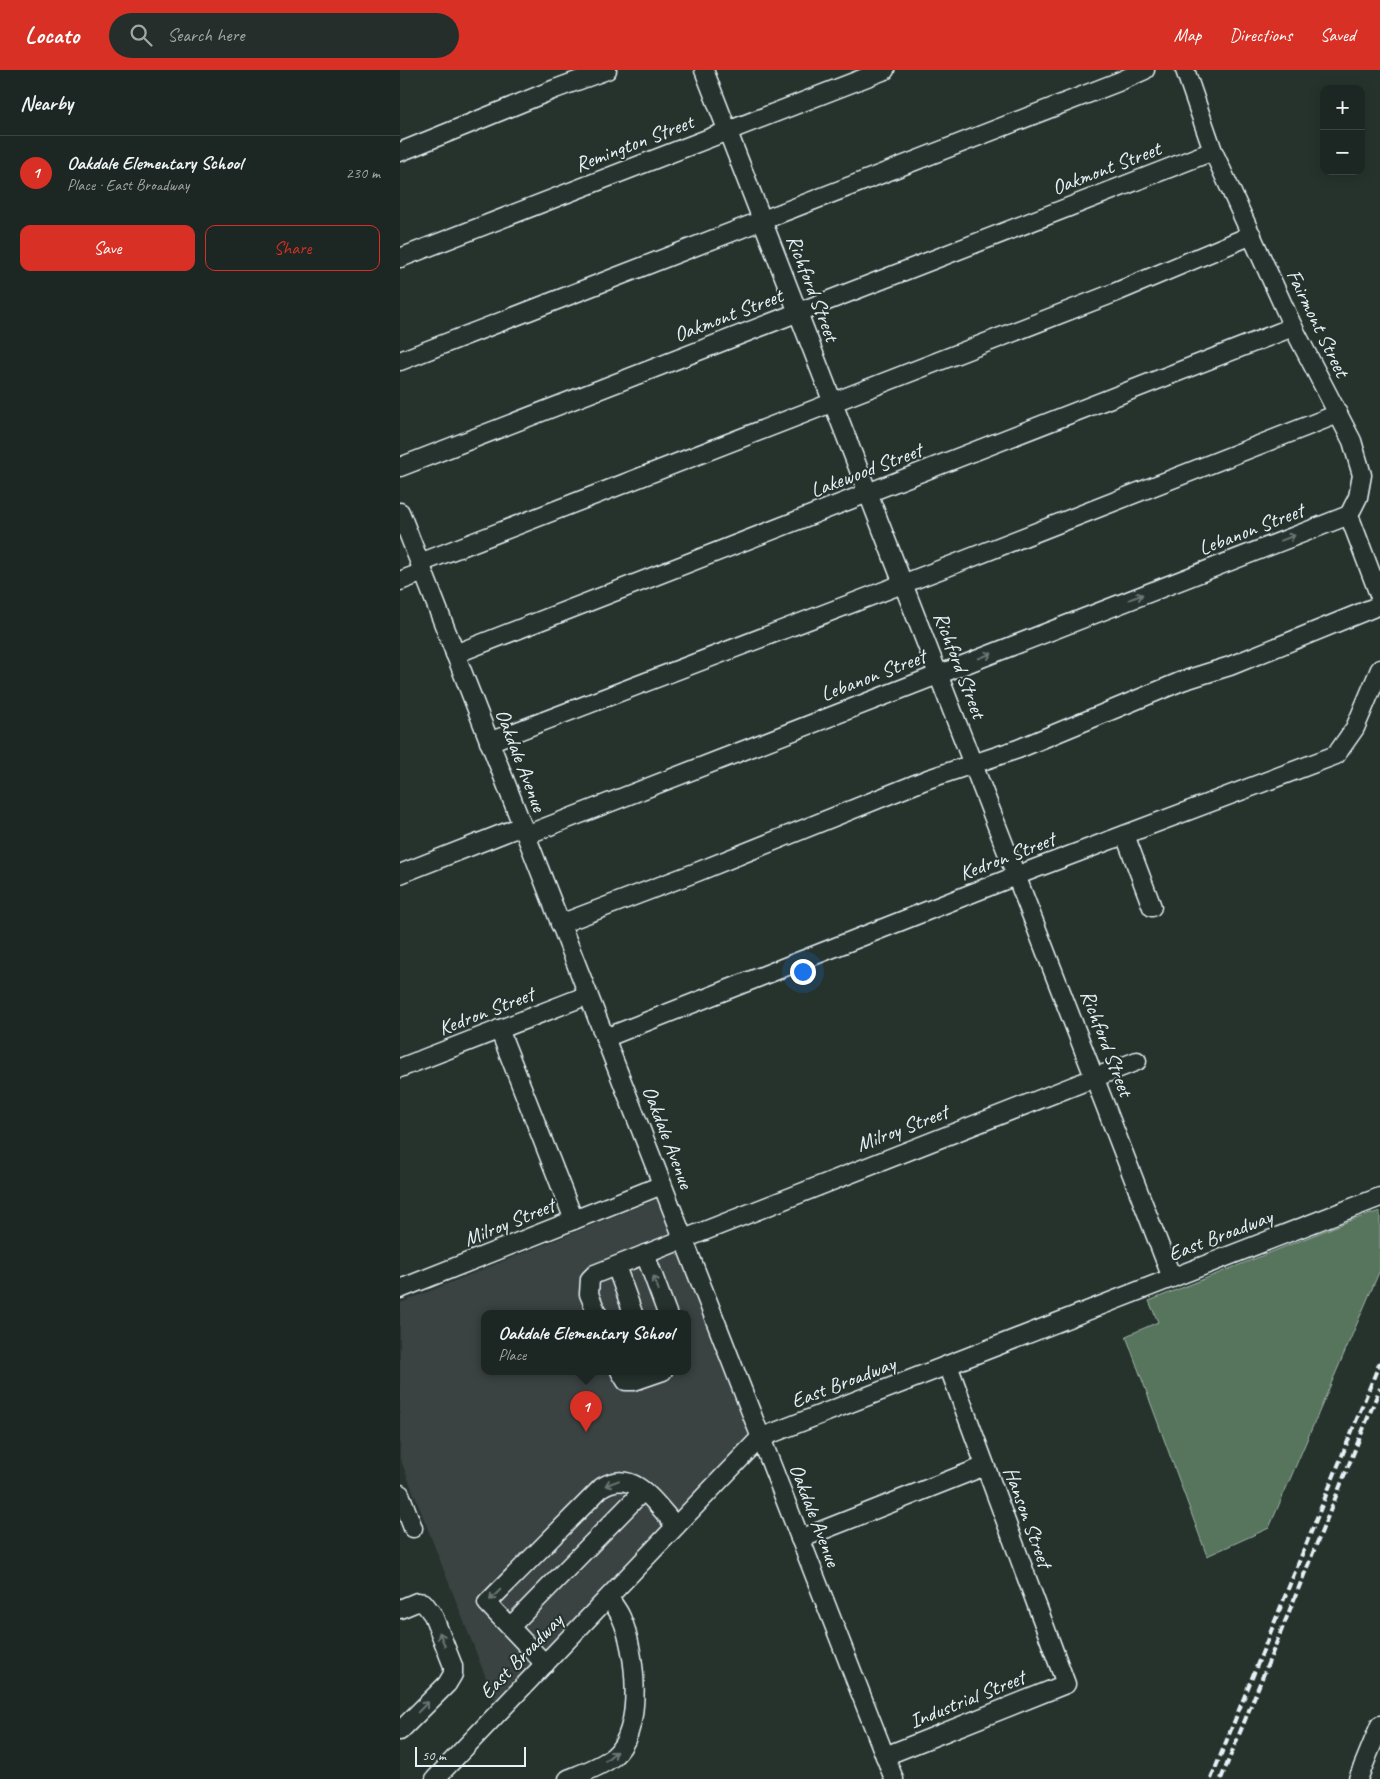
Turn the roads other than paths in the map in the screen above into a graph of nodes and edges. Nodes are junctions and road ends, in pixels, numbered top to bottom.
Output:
1 (607, 70) edge
2 (704, 70) edge
3 (885, 70) edge
4 (1145, 70) edge
5 (1185, 70) edge
6 (728, 131) junction
7 (1213, 151) junction
8 (400, 152) edge
9 (763, 220) junction
10 (1252, 235) junction
11 (400, 258) edge
12 (799, 311) junction
13 (1294, 327) junction
14 (400, 361) edge
15 (834, 402) junction
16 (1338, 414) junction
17 (400, 467) edge
18 (869, 493) junction
19 (400, 512) edge
20 (1349, 514) junction
21 (421, 567) junction
22 (400, 581) edge
23 (904, 583) junction
24 (1380, 597) edge
25 (1380, 605) edge
26 (455, 654) junction
27 (1380, 670) edge
28 (940, 674) junction
29 (489, 742) junction
30 (975, 764) junction
31 (524, 831) junction
32 (1125, 835) junction
33 (400, 874) edge
34 (1018, 875) junction
35 (1152, 907) dead end
36 (560, 924) junction
37 (588, 995) junction
38 (499, 1029) junction
39 (605, 1038) junction
40 (1137, 1060) dead end
41 (400, 1068) edge
42 (1096, 1076) junction
43 (662, 1185) junction
44 (1380, 1197) edge
45 (574, 1220) junction
46 (683, 1238) junction
47 (645, 1254) junction
48 (616, 1266) junction
49 (1172, 1278) junction
50 (400, 1289) edge
51 (596, 1310) edge
52 (633, 1310) edge
53 (666, 1310) edge
54 (948, 1365) junction
55 (622, 1375) edge
56 (650, 1375) edge
57 (760, 1438) junction
58 (985, 1466) junction
59 (643, 1491) junction
60 (400, 1494) edge
61 (676, 1526) junction
62 (413, 1528) dead end
63 (800, 1538) junction
64 (609, 1598) junction
65 (400, 1609) edge
66 (510, 1627) junction
67 (545, 1664) junction
68 (1066, 1684) joint
69 (1380, 1725) edge
70 (400, 1731) edge
71 (885, 1756) junction
72 (436, 1779) edge
73 (568, 1779) edge
74 (894, 1779) edge
75 (1358, 1779) edge

1 - 8 street
2 - 6 street, Richford Street
3 - 6 street, Remington Street
4 - 9 street
5 - 7 street, Fairmont Street
6 - 9 street, Richford Street
6 - 11 street, Remington Street
7 - 10 street, Fairmont Street
7 - 12 street, Oakmont Street
9 - 12 street, Richford Street
9 - 14 street
10 - 13 street, Fairmont Street
10 - 15 street
12 - 15 street, Richford Street
12 - 17 street, Oakmont Street
13 - 16 street, Fairmont Street
13 - 18 street, Lakewood Street
15 - 18 street, Richford Street
15 - 21 street
16 - 20 street, Fairmont Street
16 - 23 street
18 - 23 street, Richford Street
18 - 26 street, Lakewood Street
19 - 21 street, Oakdale Avenue
20 - 24 street
28 -> 20 street, Lebanon Street
21 - 22 street
21 - 26 street, Oakdale Avenue
23 - 28 street, Richford Street
23 - 29 street
25 - 30 street
26 - 29 street, Oakdale Avenue
27 - 32 street, Kedron Street
28 - 30 street, Richford Street
28 - 31 street, Lebanon Street
29 - 31 street, Oakdale Avenue
30 - 34 street, Richford Street
30 - 36 street
31 - 33 street, Lebanon Street
31 - 36 street, Oakdale Avenue
32 - 34 street, Kedron Street
32 - 35 street
34 - 39 street, Kedron Street
34 - 42 street, Richford Street
36 - 37 street, Oakdale Avenue
37 - 38 street, Kedron Street
37 - 39 street, Oakdale Avenue
38 - 41 street, Kedron Street
38 - 45 street
39 - 43 street, Oakdale Avenue
40 - 42 street, Milroy Street
42 - 46 street, Milroy Street
42 - 49 street, Richford Street
43 - 45 street, Milroy Street
43 - 46 street, Oakdale Avenue
44 - 49 street, East Broadway
45 - 50 street, Milroy Street
46 - 47 street, Milroy Street
46 - 57 street, Oakdale Avenue
47 - 48 street, Milroy Street
53 -> 47 street
48 - 51 street, Milroy Street
48 - 52 street
49 - 54 street, East Broadway
54 - 57 street, East Broadway
54 - 58 street, Hanson Street
55 - 56 street
57 - 61 street, East Broadway
57 - 63 street, Oakdale Avenue
58 - 63 street
58 - 68 street, Hanson Street
59 - 61 street
59 - 66 street
59 -> 66 street
60 - 62 street
61 - 64 street, East Broadway
63 - 71 street, Oakdale Avenue
64 - 67 street, East Broadway
73 -> 64 street
70 -> 65 street
66 - 67 street
67 - 72 street, East Broadway
68 - 71 street, Industrial Street
69 - 75 street
71 - 74 street, Oakdale Avenue

